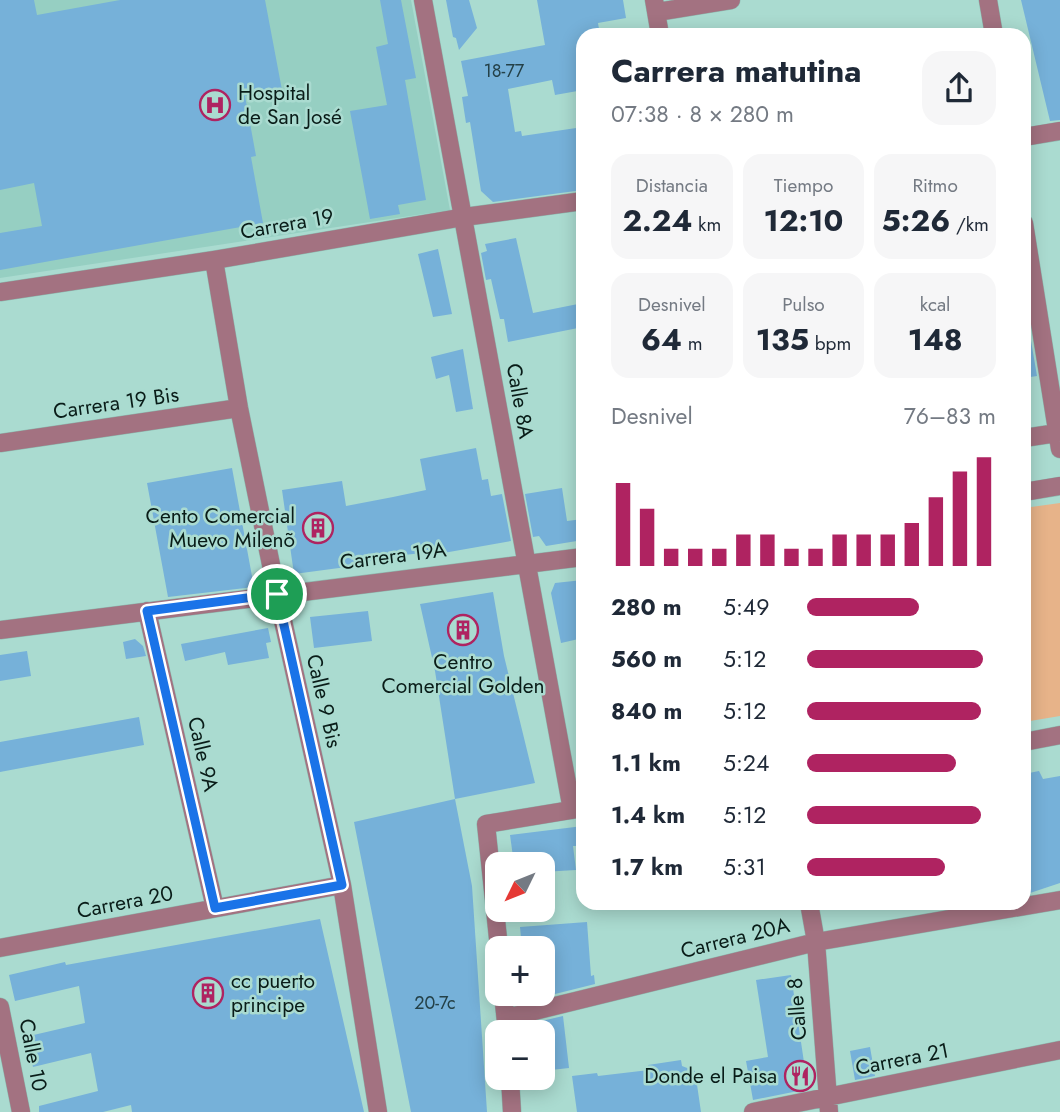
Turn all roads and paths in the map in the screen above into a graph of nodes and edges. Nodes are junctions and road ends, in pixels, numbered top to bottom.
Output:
1 (423, 0) edge
2 (731, 0) edge
3 (988, 0) edge
4 (655, 6) edge
5 (659, 28) edge
6 (993, 28) edge
7 (1060, 131) edge
8 (1031, 136) edge
9 (576, 202) edge
10 (464, 217) junction
11 (214, 260) junction
12 (1031, 267) edge
13 (0, 292) edge
14 (239, 408) junction
15 (1031, 439) edge
16 (1059, 441) edge
17 (0, 443) edge
18 (1060, 486) edge
19 (1031, 491) edge
20 (576, 557) edge
21 (526, 564) junction
22 (277, 594) junction
23 (147, 611) junction
24 (0, 630) edge
25 (1060, 735) edge
26 (1031, 741) edge
27 (576, 804) edge
28 (576, 809) edge
29 (342, 885) junction
30 (1060, 900) edge
31 (1031, 903) edge
32 (215, 908) junction
33 (810, 910) edge
34 (973, 910) edge
35 (498, 936) edge
36 (816, 942) junction
37 (0, 948) edge
38 (0, 1007) edge
39 (525, 1020) edge
40 (1060, 1051) edge
41 (511, 1090) edge
42 (827, 1105) edge
43 (21, 1112) edge
44 (378, 1112) edge
45 (512, 1112) edge
46 (753, 1112) edge

1 - 10 street, Calle 8A
2 - 4 street
3 - 6 street
4 - 5 street
7 - 8 street
9 - 10 street, Carrera 19
10 - 11 street, Carrera 19
10 - 21 street, Calle 8A
11 - 13 street, Carrera 19
11 - 14 street, Calle 9 Bis
12 - 16 street
14 - 17 street, Carrera 19 Bis
14 - 22 street, Calle 9 Bis
15 - 16 street
18 - 19 street
20 - 21 street, Carrera 19A
21 - 22 street, Carrera 19A
21 - 27 street, Calle 8A
22 - 23 street, Carrera 19A
22 - 29 street, Calle 9 Bis
23 - 24 street, Carrera 19A
23 - 32 street, Calle 9A
25 - 26 street
28 - 35 street
29 - 32 street, Carrera 20
29 - 44 street, Calle 9 Bis
30 - 31 street, Carrera 20A
32 - 37 street, Carrera 20
33 - 36 street, Calle 8
34 - 36 street, Carrera 20A
36 - 39 street, Carrera 20A
36 - 42 street, Calle 8
38 - 43 street, Calle 10
40 - 42 street, Carrera 21
41 - 45 street
42 - 46 street, Carrera 21

